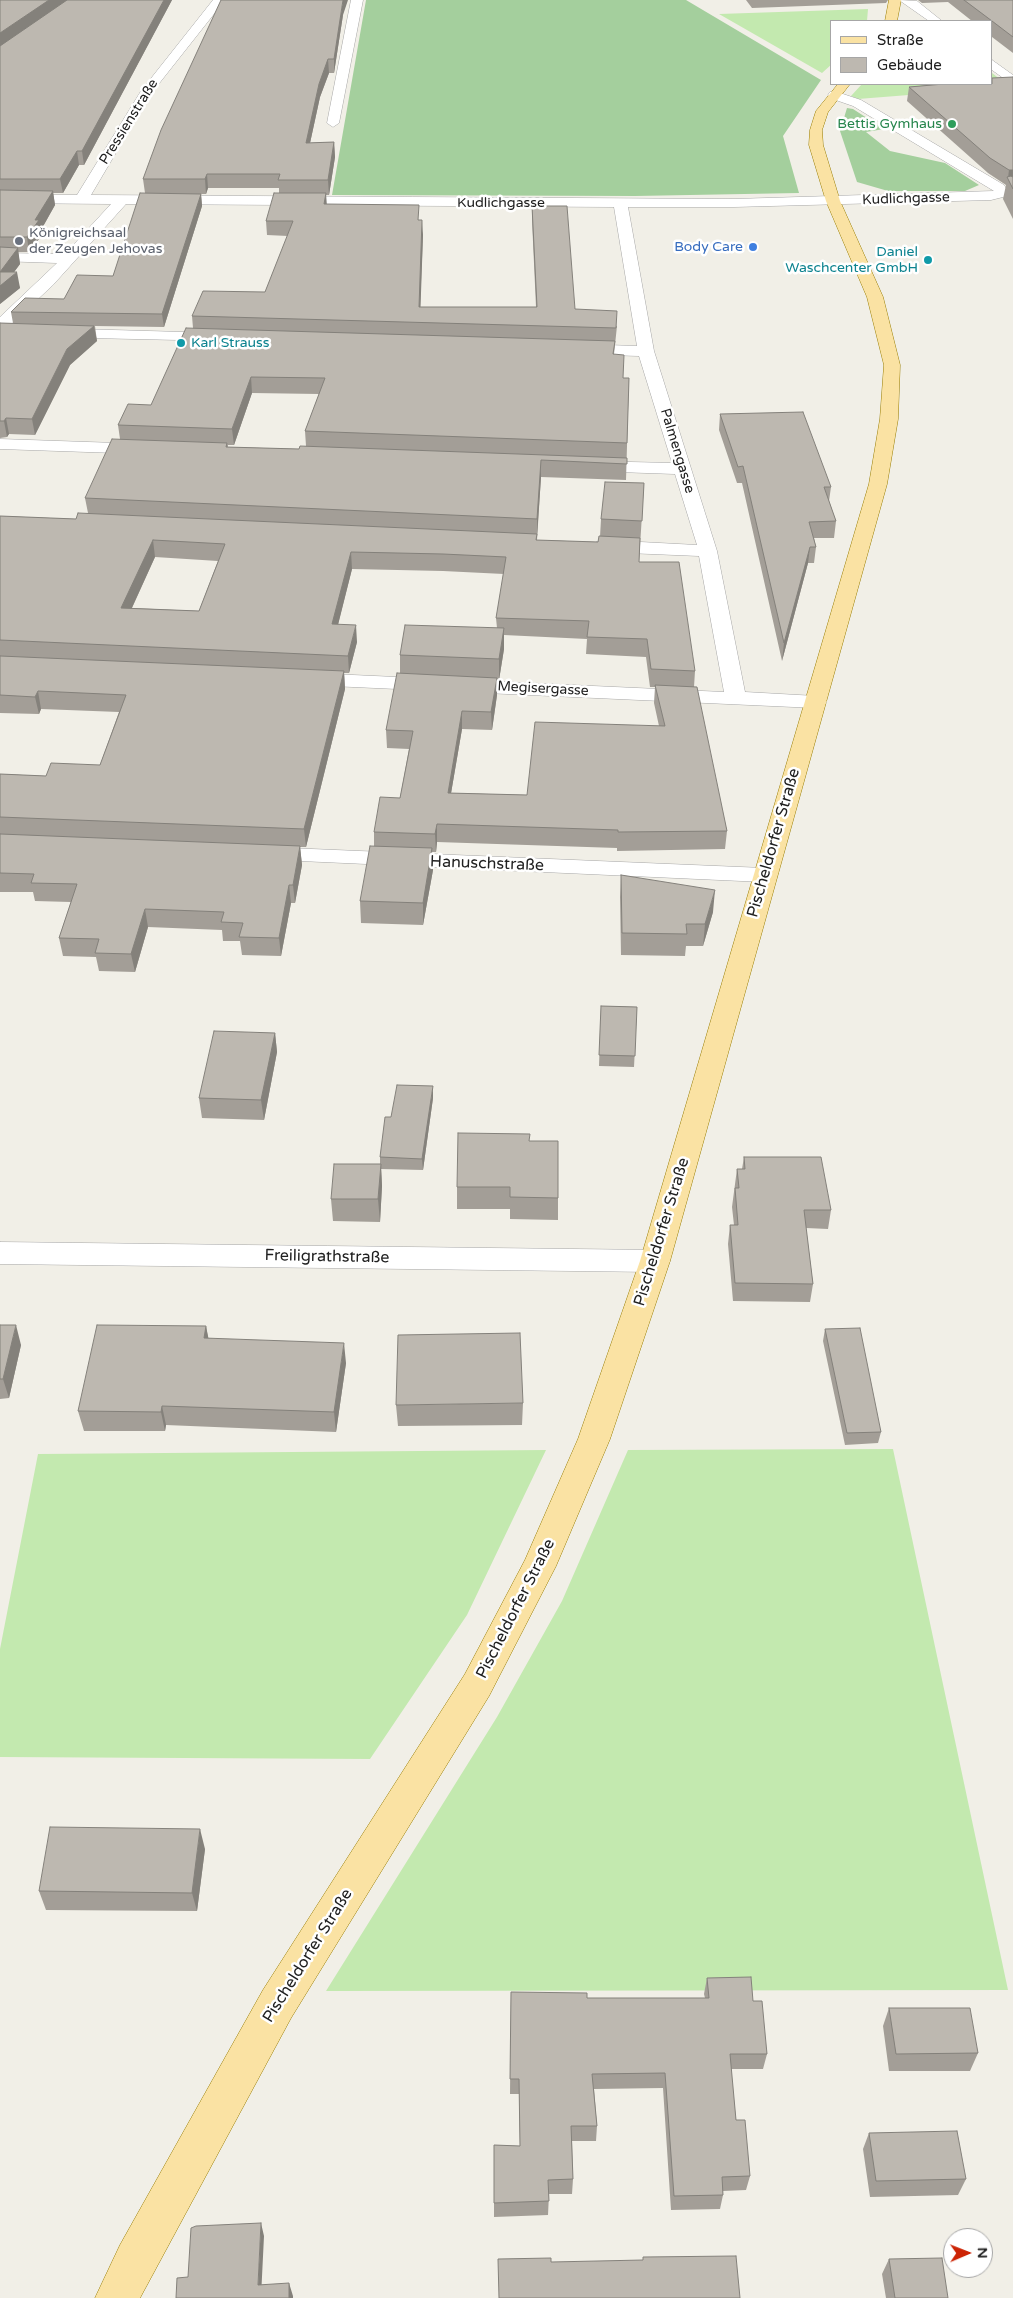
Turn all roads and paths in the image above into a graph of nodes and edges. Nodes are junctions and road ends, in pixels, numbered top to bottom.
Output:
1 (219, 0) edge
2 (357, 0) edge
3 (895, 0) edge
4 (905, 0) edge
5 (891, 20) edge
6 (935, 20) edge
7 (993, 66) edge
8 (1013, 81) edge
9 (843, 85) edge
10 (834, 95) junction
11 (332, 123) dead end
12 (0, 199) edge
13 (81, 200) junction
14 (121, 201) junction
15 (833, 201) junction
16 (620, 203) junction
17 (0, 257) edge
18 (70, 259) junction
19 (0, 326) edge
20 (0, 331) edge
21 (238, 338) edge
22 (557, 348) edge
23 (646, 351) junction
24 (0, 444) edge
25 (158, 450) edge
26 (574, 465) edge
27 (682, 469) junction
28 (582, 545) edge
29 (708, 551) junction
30 (288, 678) edge
31 (736, 698) junction
32 (816, 702) junction
33 (238, 853) edge
34 (764, 875) junction
35 (0, 1253) edge
36 (655, 1261) junction
37 (117, 2298) edge

1 - 13 street, Pressienstraße
2 - 11 street
3 - 5 main road
4 - 6 street
7 - 8 street
9 - 10 main road, Pischeldorfer Straße
10 - 15 main road, Pischeldorfer Straße
10 - 15 street, Kudlichgasse
12 - 13 street, Kudlichgasse
13 - 14 street, Kudlichgasse
14 - 16 street, Kudlichgasse
14 - 18 street
15 - 16 street, Kudlichgasse
15 - 32 main road, Pischeldorfer Straße
16 - 23 street, Palmengasse
17 - 18 street
18 - 19 street
20 - 21 street
22 - 23 street
23 - 27 street, Palmengasse
24 - 25 street
26 - 27 street
27 - 29 street, Palmengasse
28 - 29 street
29 - 31 street, Palmengasse
30 - 31 street, Megisergasse
31 - 32 street, Megisergasse
32 - 34 main road, Pischeldorfer Straße
33 - 34 street, Hanuschstraße
34 - 36 main road, Pischeldorfer Straße
35 - 36 street, Freiligrathstraße
36 - 37 main road, Pischeldorfer Straße

